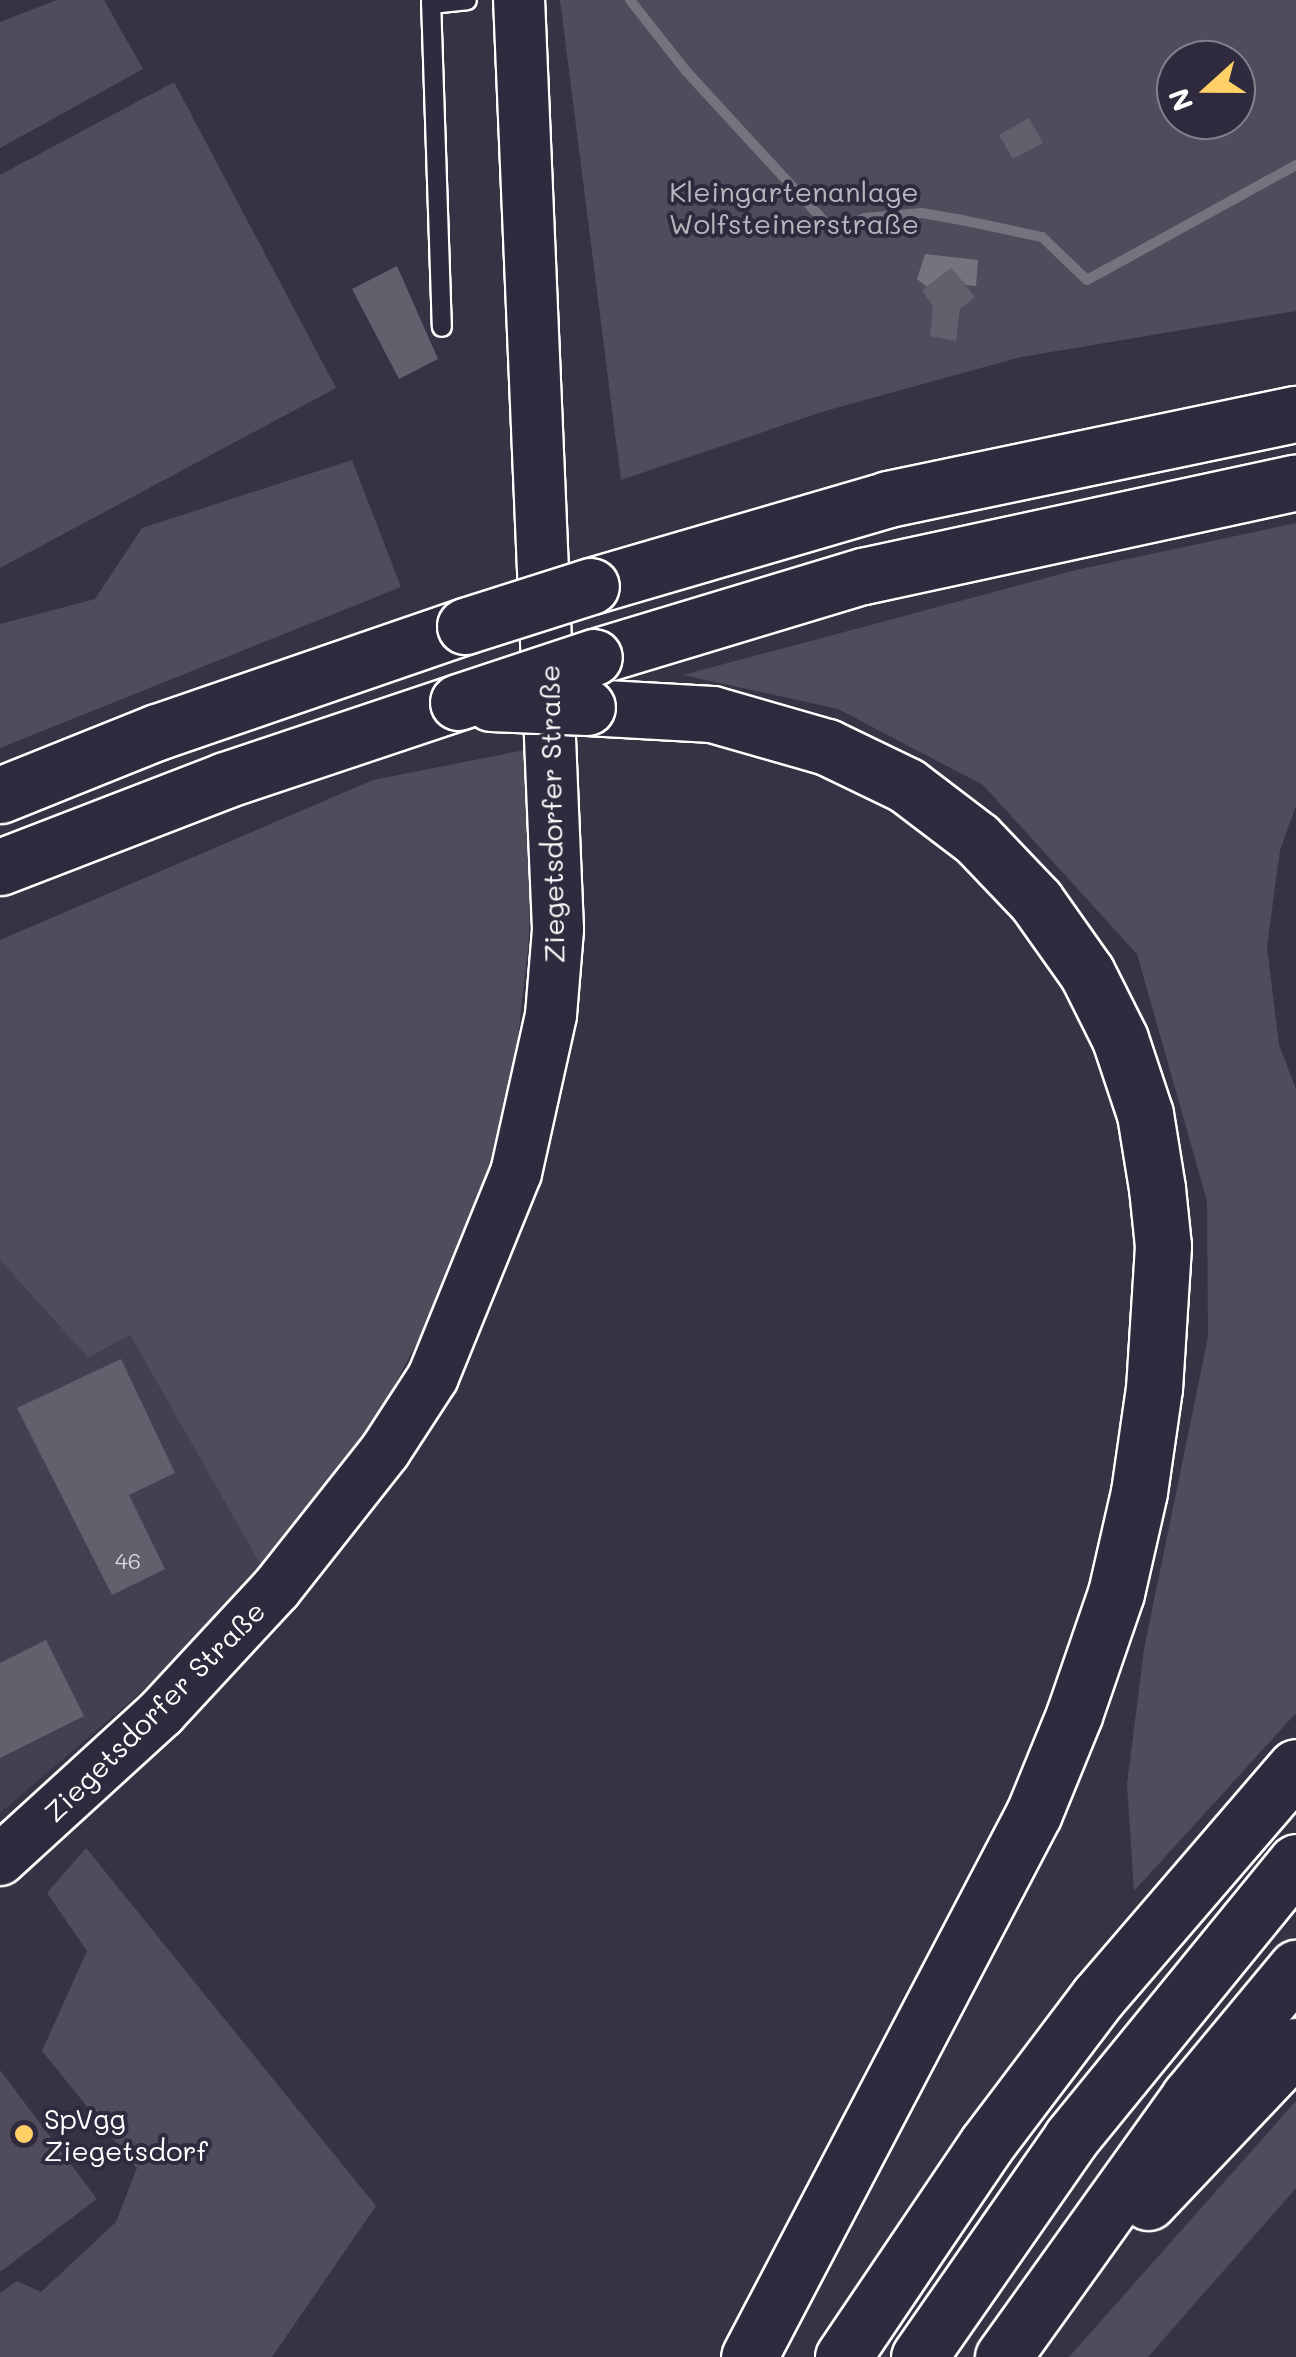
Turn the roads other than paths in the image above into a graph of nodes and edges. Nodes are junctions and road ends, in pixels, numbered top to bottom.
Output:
1 (468, 0) edge
2 (519, 0) edge
3 (431, 2) edge
4 (442, 327) dead end
5 (1285, 413) edge
6 (1296, 482) edge
7 (591, 682) junction
8 (0, 795) edge
9 (0, 867) edge
10 (1296, 1767) edge
11 (0, 1860) edge
12 (1296, 1862) edge
13 (1296, 1968) edge
14 (1296, 2046) edge
15 (1056, 2277) junction
16 (749, 2357) edge
17 (843, 2357) edge
18 (919, 2357) edge
19 (1002, 2357) edge

1 - 3 lane
2 - 11 street, Ziegetsdorfer Straße
3 - 4 lane
5 - 8 highway, bridge
6 - 7 highway
7 - 9 highway, bridge
7 - 16 highway
10 - 17 highway
12 - 18 highway
13 - 15 highway
14 - 15 highway
15 - 19 highway

